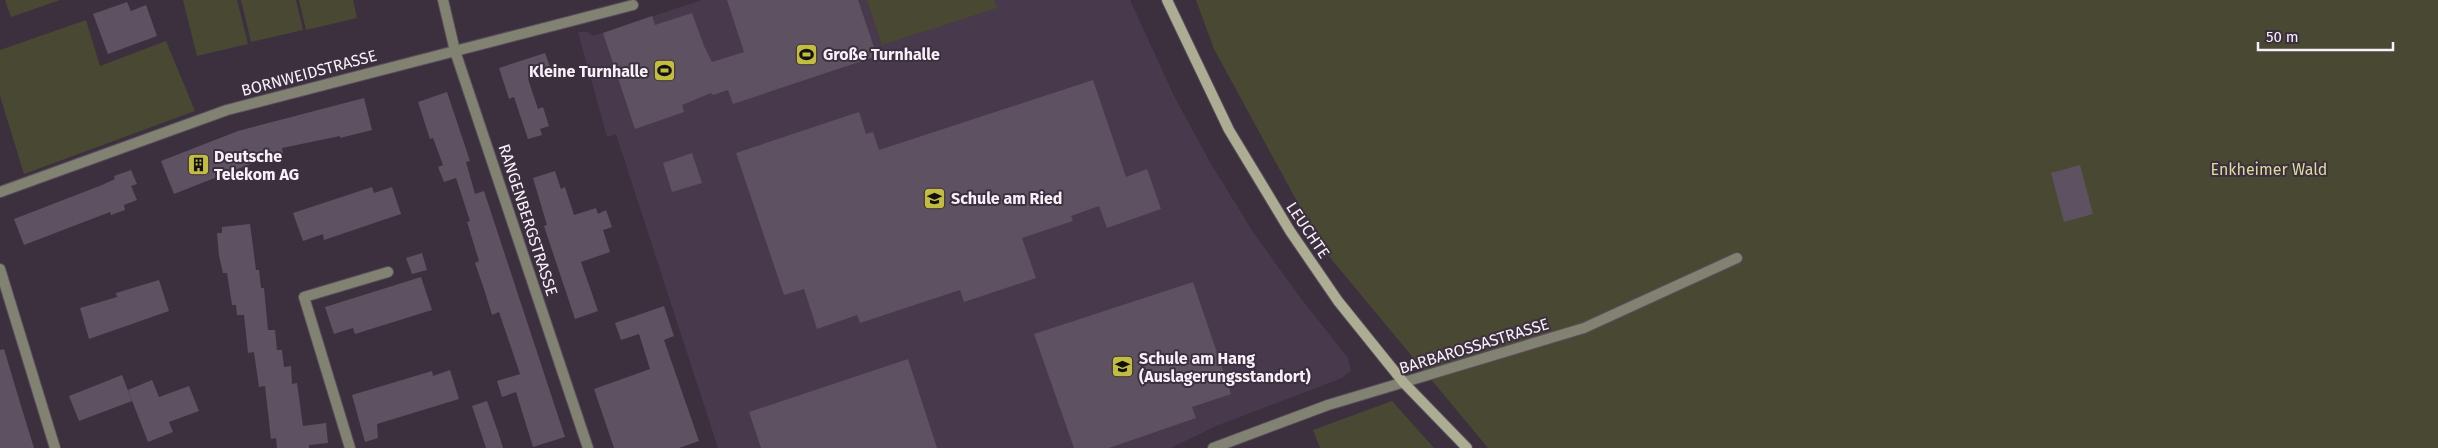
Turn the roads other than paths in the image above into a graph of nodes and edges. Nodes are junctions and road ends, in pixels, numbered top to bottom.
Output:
1 (442, 0) edge
2 (1167, 0) edge
3 (633, 5) dead end
4 (455, 50) junction
5 (0, 192) edge
6 (1737, 258) dead end
7 (0, 269) edge
8 (388, 272) dead end
9 (1404, 383) junction
10 (55, 448) edge
11 (350, 448) edge
12 (588, 448) edge
13 (1213, 448) edge
14 (1467, 448) edge

1 - 4 street, RANGENBERGSTRASSE
2 - 9 street, LEUCHTE
3 - 4 street, BORNWEIDSTRASSE
4 - 5 street, BORNWEIDSTRASSE
4 - 12 street, RANGENBERGSTRASSE
6 - 9 street, BARBAROSSASTRASSE
7 - 10 street
8 - 11 street
9 - 13 street, BARBAROSSASTRASSE
9 - 14 street, LEUCHTE

